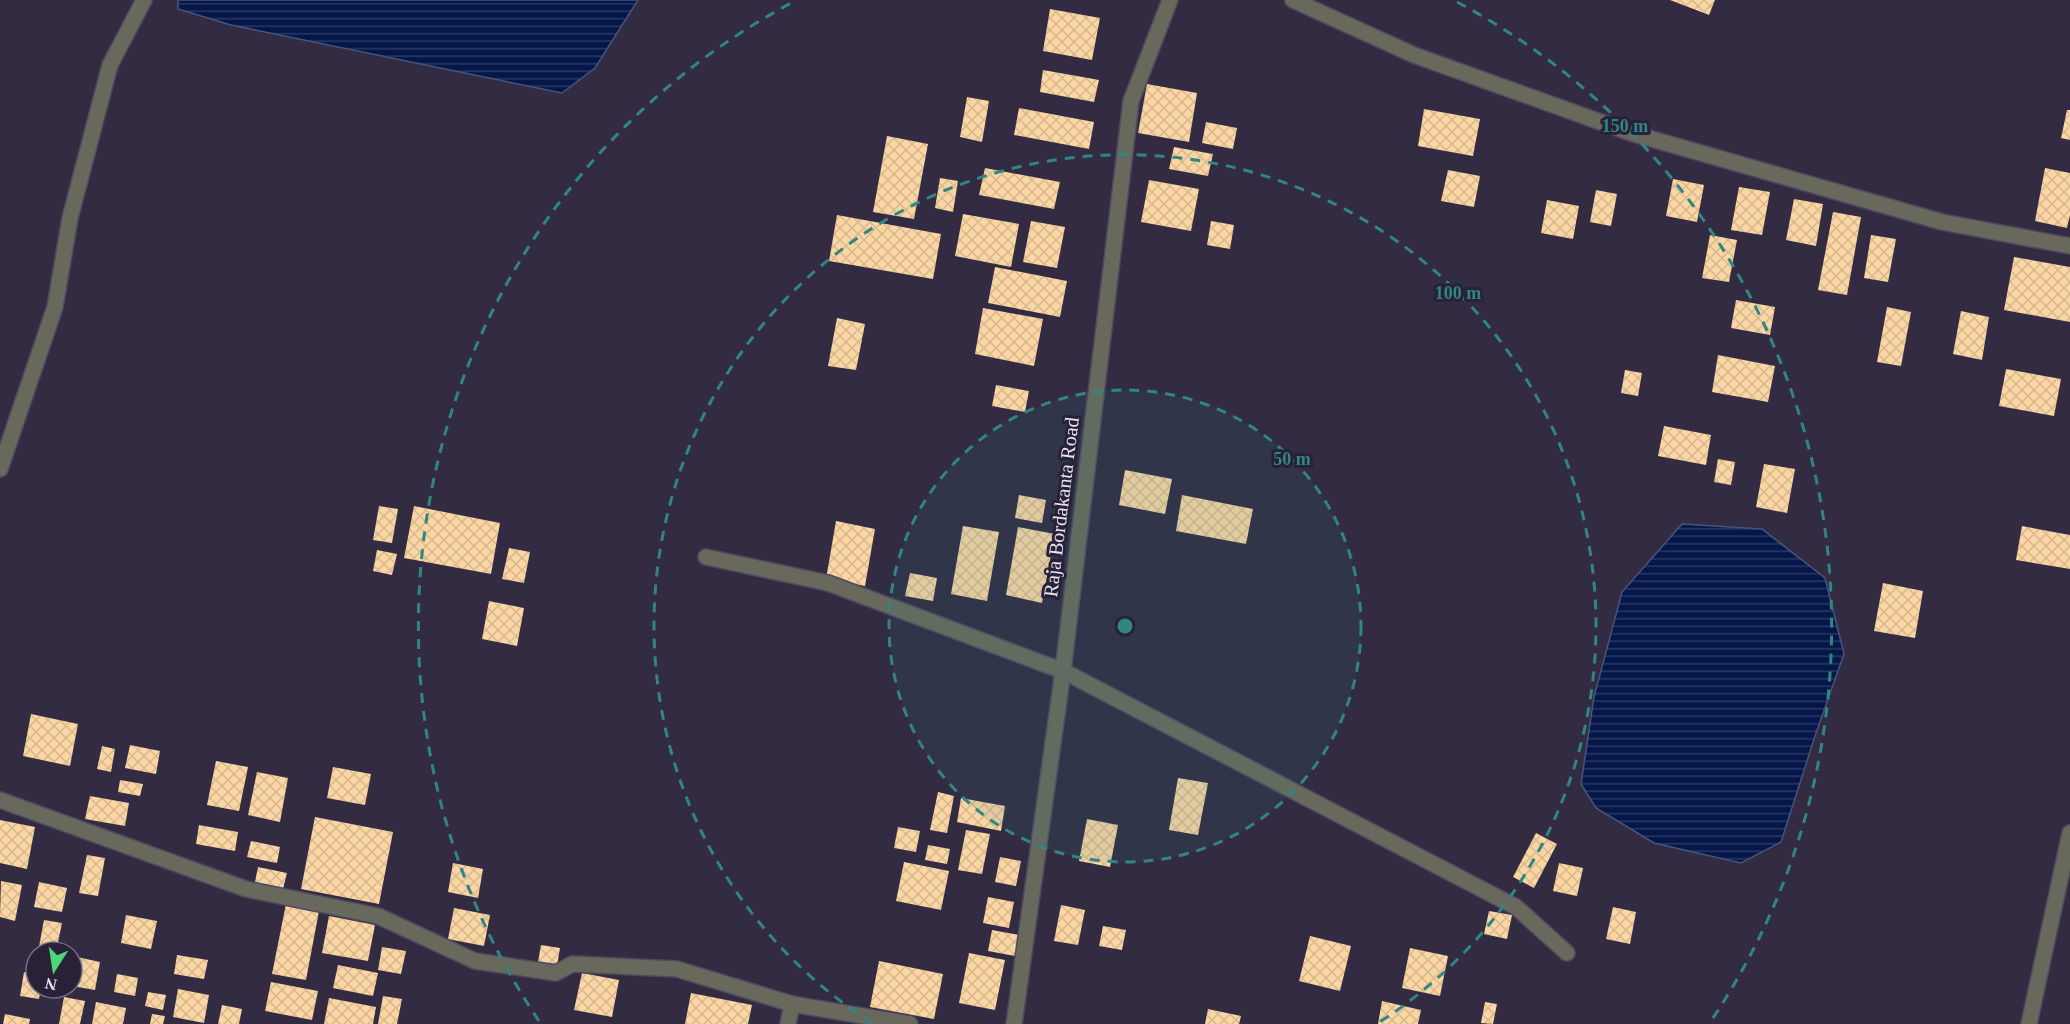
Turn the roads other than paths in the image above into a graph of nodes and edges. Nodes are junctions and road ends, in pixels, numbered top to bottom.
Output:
1 (144, 0) edge
2 (1170, 0) edge
3 (1293, 0) edge
4 (2070, 246) edge
5 (0, 469) edge
6 (706, 557) dead end
7 (1063, 671) junction
8 (0, 800) edge
9 (2070, 833) edge
10 (1567, 953) dead end
11 (792, 1004) junction
12 (788, 1024) edge
13 (910, 1024) edge
14 (1014, 1024) edge
15 (2029, 1024) edge

1 - 5 street
2 - 7 street, Raja Bordakanta Road
3 - 4 street
6 - 7 street
7 - 10 street
7 - 14 street, Raja Bordakanta Road
8 - 11 street
9 - 15 street
11 - 12 street
11 - 13 street

